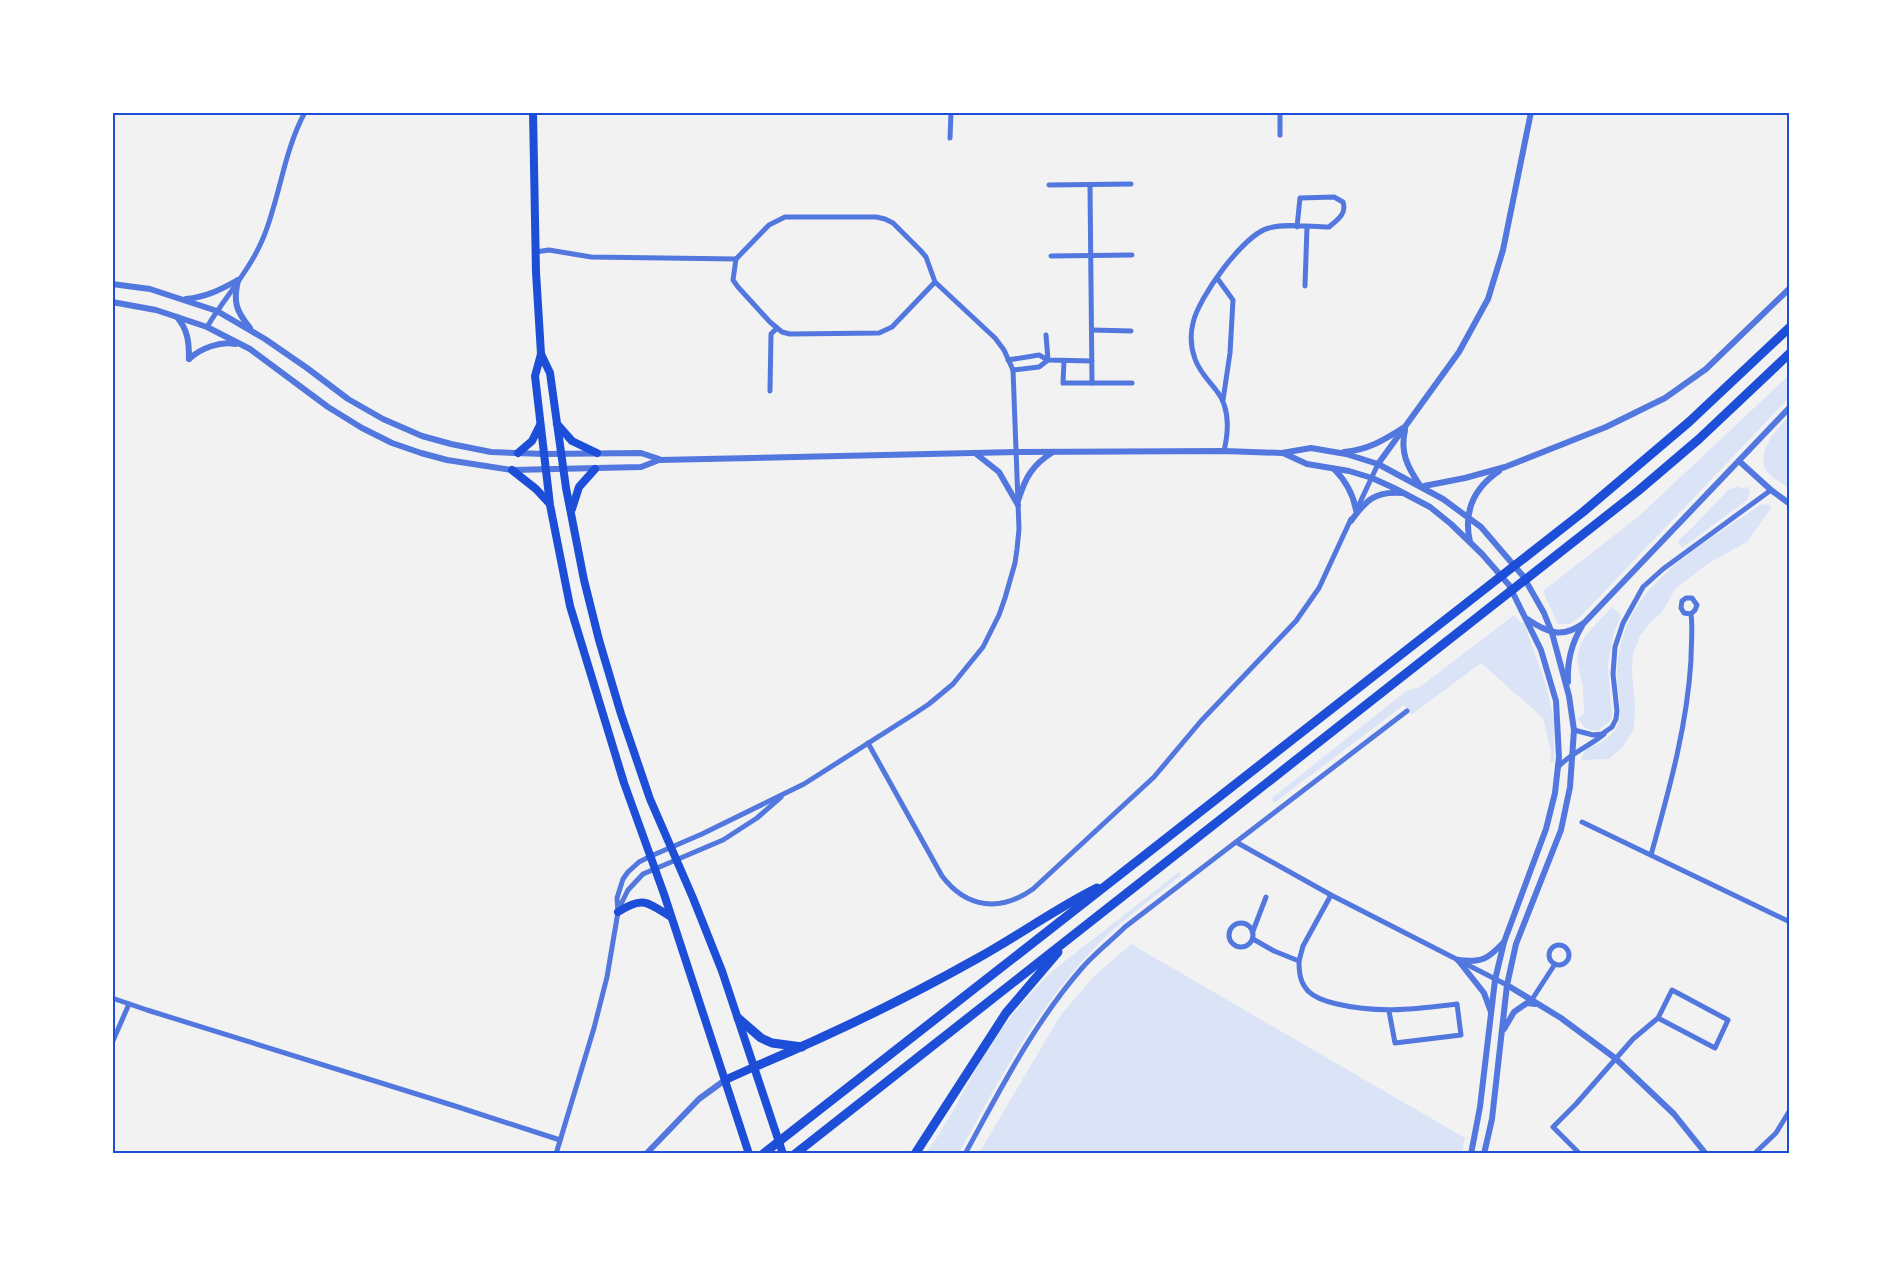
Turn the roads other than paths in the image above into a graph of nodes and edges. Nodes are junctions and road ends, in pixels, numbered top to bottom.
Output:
1 (305, 112) edge
2 (533, 112) edge
3 (951, 112) edge
4 (1280, 112) edge
5 (1531, 112) edge
6 (1280, 135) dead end
7 (950, 138) dead end
8 (1131, 184) dead end
9 (1048, 185) dead end
10 (1090, 185) junction
11 (1297, 227) junction
12 (1307, 227) junction
13 (535, 252) junction
14 (1091, 255) junction
15 (1132, 255) dead end
16 (1051, 256) dead end
17 (736, 259) junction
18 (1216, 278) junction
19 (238, 280) junction
20 (935, 282) junction
21 (112, 284) edge
22 (1305, 286) dead end
23 (1790, 288) edge
24 (184, 300) junction
25 (112, 302) edge
26 (217, 311) junction
27 (177, 317) junction
28 (207, 327) junction
29 (1790, 327) edge
30 (777, 328) junction
31 (1092, 330) junction
32 (1131, 331) dead end
33 (254, 333) junction
34 (1046, 335) dead end
35 (243, 345) junction
36 (1790, 353) edge
37 (541, 354) junction
38 (1008, 360) junction
39 (1048, 360) junction
40 (1064, 361) junction
41 (1092, 361) junction
42 (1013, 370) junction
43 (1092, 383) junction
44 (1132, 383) dead end
45 (770, 391) dead end
46 (1223, 400) junction
47 (1790, 407) edge
48 (541, 422) junction
49 (557, 424) junction
50 (1406, 426) junction
51 (1224, 451) junction
52 (1017, 452) junction
53 (1054, 452) junction
54 (518, 453) junction
55 (561, 453) junction
56 (597, 453) junction
57 (974, 453) junction
58 (1282, 453) junction
59 (1338, 453) junction
60 (545, 454) junction
61 (659, 459) junction
62 (1738, 461) junction
63 (1378, 464) junction
64 (1505, 466) junction
65 (1334, 468) junction
66 (595, 469) junction
67 (512, 470) junction
68 (547, 470) junction
69 (563, 470) junction
70 (1372, 478) junction
71 (1421, 486) junction
72 (1770, 490) junction
73 (1404, 493) junction
74 (1018, 503) junction
75 (1790, 504) edge
76 (550, 505) junction
77 (1356, 510) junction
78 (571, 516) junction
79 (1467, 516) junction
80 (1351, 521) junction
81 (1470, 542) junction
82 (1691, 614) dead end
83 (1530, 622) junction
84 (1584, 623) junction
85 (1552, 633) junction
86 (1568, 692) junction
87 (1407, 711) dead end
88 (1574, 730) junction
89 (1607, 731) junction
90 (867, 743) junction
91 (1572, 755) junction
92 (1558, 767) junction
93 (785, 794) junction
94 (1582, 822) dead end
95 (1236, 842) junction
96 (671, 847) junction
97 (1652, 855) junction
98 (651, 856) junction
99 (677, 860) junction
100 (655, 869) junction
101 (1115, 879) junction
102 (1331, 895) junction
103 (1266, 897) dead end
104 (618, 912) junction
105 (671, 917) junction
106 (1790, 922) edge
107 (1253, 931) junction
108 (1069, 939) junction
109 (1253, 939) junction
110 (1504, 942) junction
111 (1458, 960) junction
112 (1299, 961) junction
113 (1555, 964) dead end
114 (1495, 980) junction
115 (1507, 985) junction
116 (112, 998) edge
117 (1535, 1002) junction
118 (129, 1004) junction
119 (1389, 1011) junction
120 (1492, 1014) junction
121 (738, 1018) junction
122 (1658, 1018) junction
123 (1502, 1032) junction
124 (112, 1043) edge
125 (801, 1047) junction
126 (1615, 1058) junction
127 (754, 1067) junction
128 (724, 1080) junction
129 (1790, 1110) edge
130 (560, 1140) junction
131 (556, 1154) edge
132 (646, 1154) edge
133 (749, 1154) edge
134 (763, 1154) edge
135 (783, 1154) edge
136 (795, 1154) edge
137 (915, 1154) edge
138 (965, 1154) edge
139 (1471, 1154) edge
140 (1484, 1154) edge
141 (1580, 1154) edge
142 (1706, 1154) edge
143 (1754, 1154) edge

1 - 19 street
2 - 13 main road
3 - 7 street
4 - 6 street
5 - 50 street
8 - 10 street
9 - 10 street
10 - 14 street
11 - 12 street
11 - 12 street
11 - 18 street
12 - 22 street
13 - 17 street
13 - 37 main road
14 - 15 street
14 - 16 street
14 - 31 street
17 - 20 street
17 - 30 street
18 - 46 street
18 - 46 street
19 - 24 street
19 - 26 street
19 - 33 street
20 - 30 street
20 - 38 street
21 - 24 street
23 - 64 street
24 - 26 street
25 - 27 street
26 - 28 street
26 - 33 street
27 - 28 street
27 - 35 street
28 - 35 street
29 - 101 highway
30 - 45 street
31 - 32 street
31 - 41 street
33 - 54 street
34 - 39 street
35 - 67 street
36 - 108 highway
37 - 48 main road
37 - 49 main road
38 - 39 street
38 - 42 street
39 - 40 street
39 - 42 street
40 - 41 street
40 - 43 street
41 - 43 street
42 - 52 street
43 - 44 street
46 - 51 street
47 - 62 street
48 - 54 main road
48 - 60 main road
49 - 55 main road
49 - 56 main road
50 - 59 street
50 - 63 street
50 - 71 street
51 - 53 street
51 - 58 street
52 - 53 street
52 - 57 street
52 - 74 street
53 - 74 street
54 - 60 street
55 - 56 street
55 - 60 street
55 - 69 main road
56 - 61 street
57 - 61 street
57 - 74 street
58 - 59 street
58 - 65 street
59 - 63 street
60 - 68 main road
61 - 66 street
62 - 72 street
62 - 84 street
63 - 70 street
63 - 71 street
64 - 71 street
64 - 79 street
65 - 70 street
65 - 77 street
66 - 69 street
66 - 78 main road
67 - 68 street
67 - 76 main road
68 - 69 street
68 - 76 main road
69 - 78 main road
70 - 73 street
70 - 77 street
71 - 79 street
72 - 75 street
72 - 89 street
73 - 80 street
73 - 81 street
74 - 90 street
76 - 98 main road
77 - 80 street
78 - 96 main road
79 - 81 street
79 - 85 street
80 - 90 street
81 - 83 street
82 - 97 street
83 - 85 street
83 - 92 street
84 - 85 street
84 - 86 street
85 - 86 street
86 - 88 street
87 - 95 street
88 - 89 street
88 - 91 street
89 - 91 street
90 - 93 street
91 - 92 street
91 - 115 street
92 - 110 street
93 - 96 street
93 - 99 street
94 - 97 street
95 - 102 street
95 - 138 street
96 - 98 street
96 - 99 main road
97 - 106 street
98 - 100 main road
98 - 104 street
99 - 100 street
99 - 121 main road
100 - 104 street
100 - 105 main road
101 - 125 highway
101 - 134 highway
102 - 111 street
102 - 112 street
103 - 107 street
104 - 105 main road
104 - 130 street
105 - 128 main road
107 - 109 street
107 - 109 street
108 - 136 highway
108 - 137 highway
109 - 112 street
110 - 111 street
110 - 114 street
111 - 114 street
111 - 120 street
112 - 119 street
113 - 117 street
114 - 115 street
114 - 120 street
115 - 117 street
115 - 123 street
116 - 118 street
117 - 123 street
117 - 126 street
118 - 124 street
118 - 130 street
119 - 119 street
120 - 139 street
121 - 125 highway
121 - 127 main road
122 - 122 street
122 - 126 street
123 - 140 street
125 - 127 highway
126 - 141 street
126 - 142 street
127 - 128 main road
127 - 135 main road
128 - 132 street
128 - 133 main road
129 - 143 street
130 - 131 street

